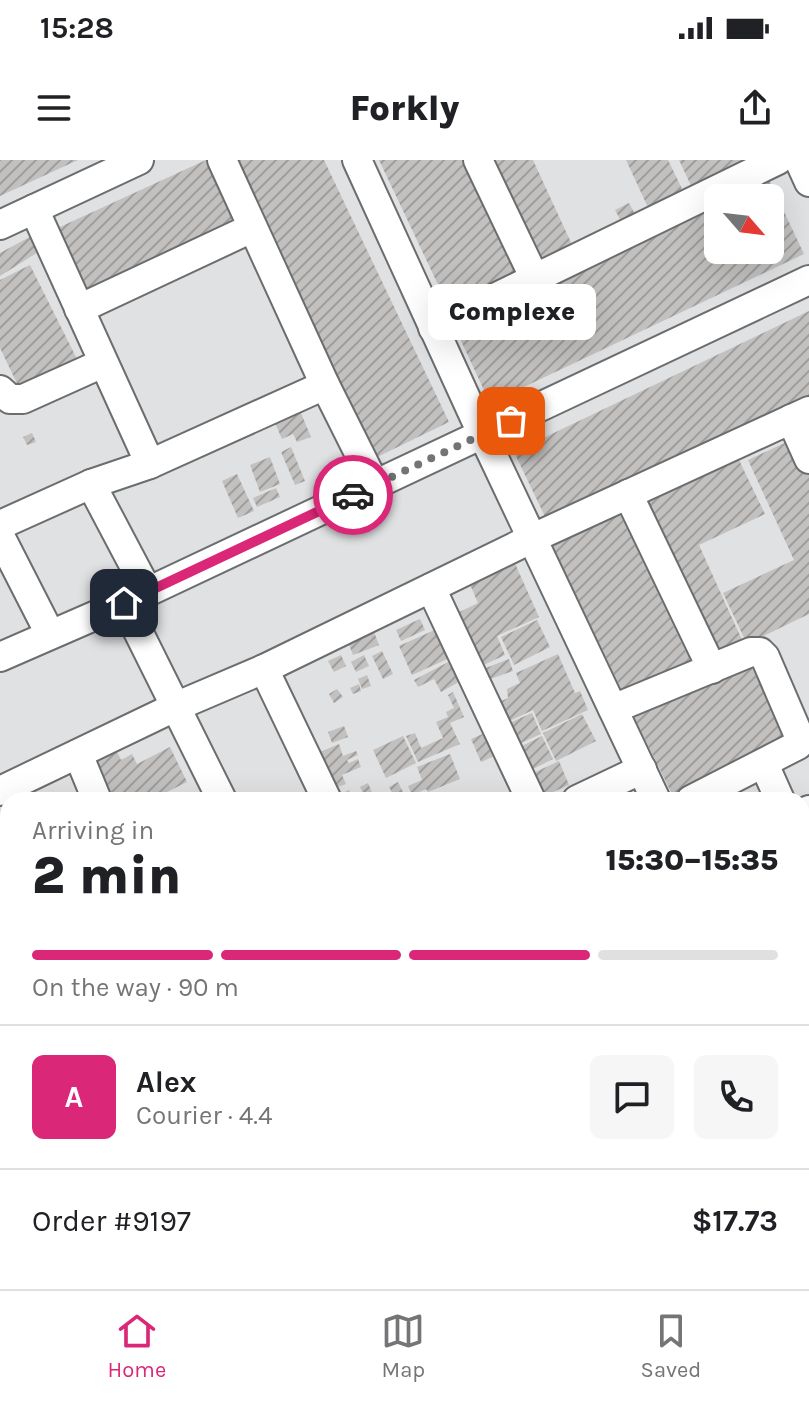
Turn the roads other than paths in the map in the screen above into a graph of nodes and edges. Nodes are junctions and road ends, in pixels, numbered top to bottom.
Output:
1 (139, 160) edge
2 (222, 160) edge
3 (357, 160) edge
4 (478, 160) edge
5 (778, 160) edge
6 (799, 160) edge
7 (809, 182) edge
8 (34, 209) junction
9 (0, 225) edge
10 (252, 228) junction
11 (534, 277) junction
12 (809, 280) edge
13 (79, 309) junction
14 (433, 328) junction
15 (103, 363) junction
16 (325, 385) junction
17 (0, 390) edge
18 (800, 415) edge
19 (484, 434) junction
20 (809, 459) edge
21 (150, 464) junction
22 (91, 484) junction
23 (375, 485) junction
24 (628, 494) junction
25 (0, 525) edge
26 (0, 536) edge
27 (533, 538) junction
28 (431, 588) junction
29 (136, 598) junction
30 (50, 634) junction
31 (0, 657) edge
32 (264, 669) junction
33 (712, 669) junction
34 (798, 694) edge
35 (175, 707) junction
36 (613, 709) junction
37 (78, 754) junction
38 (764, 764) junction
39 (642, 769) junction
40 (0, 791) edge
41 (94, 792) edge
42 (218, 792) edge
43 (323, 792) edge
44 (527, 792) edge
45 (594, 792) edge
46 (652, 792) edge
47 (707, 792) edge
48 (776, 792) edge

1 - 8 street
2 - 10 street
3 - 14 street
4 - 11 street
5 - 11 street
6 - 7 street
8 - 9 street
8 - 13 street
10 - 13 street
10 - 16 street
11 - 14 street
12 - 19 street
13 - 15 street
14 - 19 street
15 - 17 street
15 - 21 street
16 - 21 street
16 - 23 street
18 - 20 street
18 - 24 street
19 - 23 street
19 - 27 street
21 - 22 street
22 - 25 street
22 - 29 street
23 - 29 street
24 - 27 street
24 - 33 street
26 - 30 street
27 - 28 street
27 - 36 street
28 - 32 street
28 - 44 street
29 - 30 street
29 - 35 street
30 - 31 street
32 - 35 street
32 - 43 street
33 - 34 street
33 - 36 street
34 - 38 street
35 - 37 street
35 - 42 street
36 - 39 street
37 - 40 street
37 - 41 street
38 - 47 street
38 - 48 street
39 - 45 street
39 - 46 street

